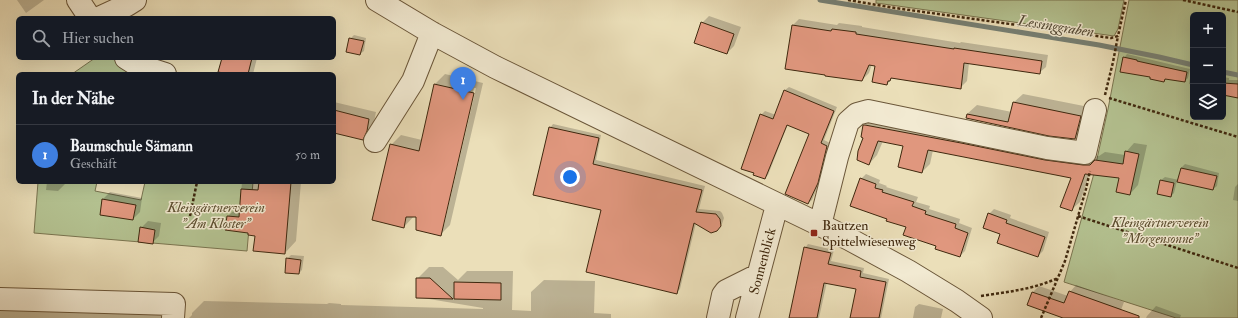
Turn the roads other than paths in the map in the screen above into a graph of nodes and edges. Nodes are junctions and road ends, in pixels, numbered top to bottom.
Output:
1 (78, 0) edge
2 (135, 0) edge
3 (377, 0) edge
4 (89, 16) edge
5 (103, 16) edge
6 (432, 33) junction
7 (129, 60) edge
8 (159, 72) edge
9 (1100, 104) road end
10 (374, 141) dead end
11 (777, 204) junction
12 (820, 225) junction
13 (758, 275) junction
14 (0, 299) edge
15 (973, 312) edge
16 (173, 318) edge
17 (718, 318) edge
18 (747, 318) edge

1 - 4 street
2 - 5 street
3 - 6 street
6 - 10 street
6 - 11 street
7 - 8 street
9 - 12 street
11 - 12 street
11 - 13 street, Sonnenblick
12 - 15 street
13 - 17 street
13 - 18 street, Sonnenblick
14 - 16 street

